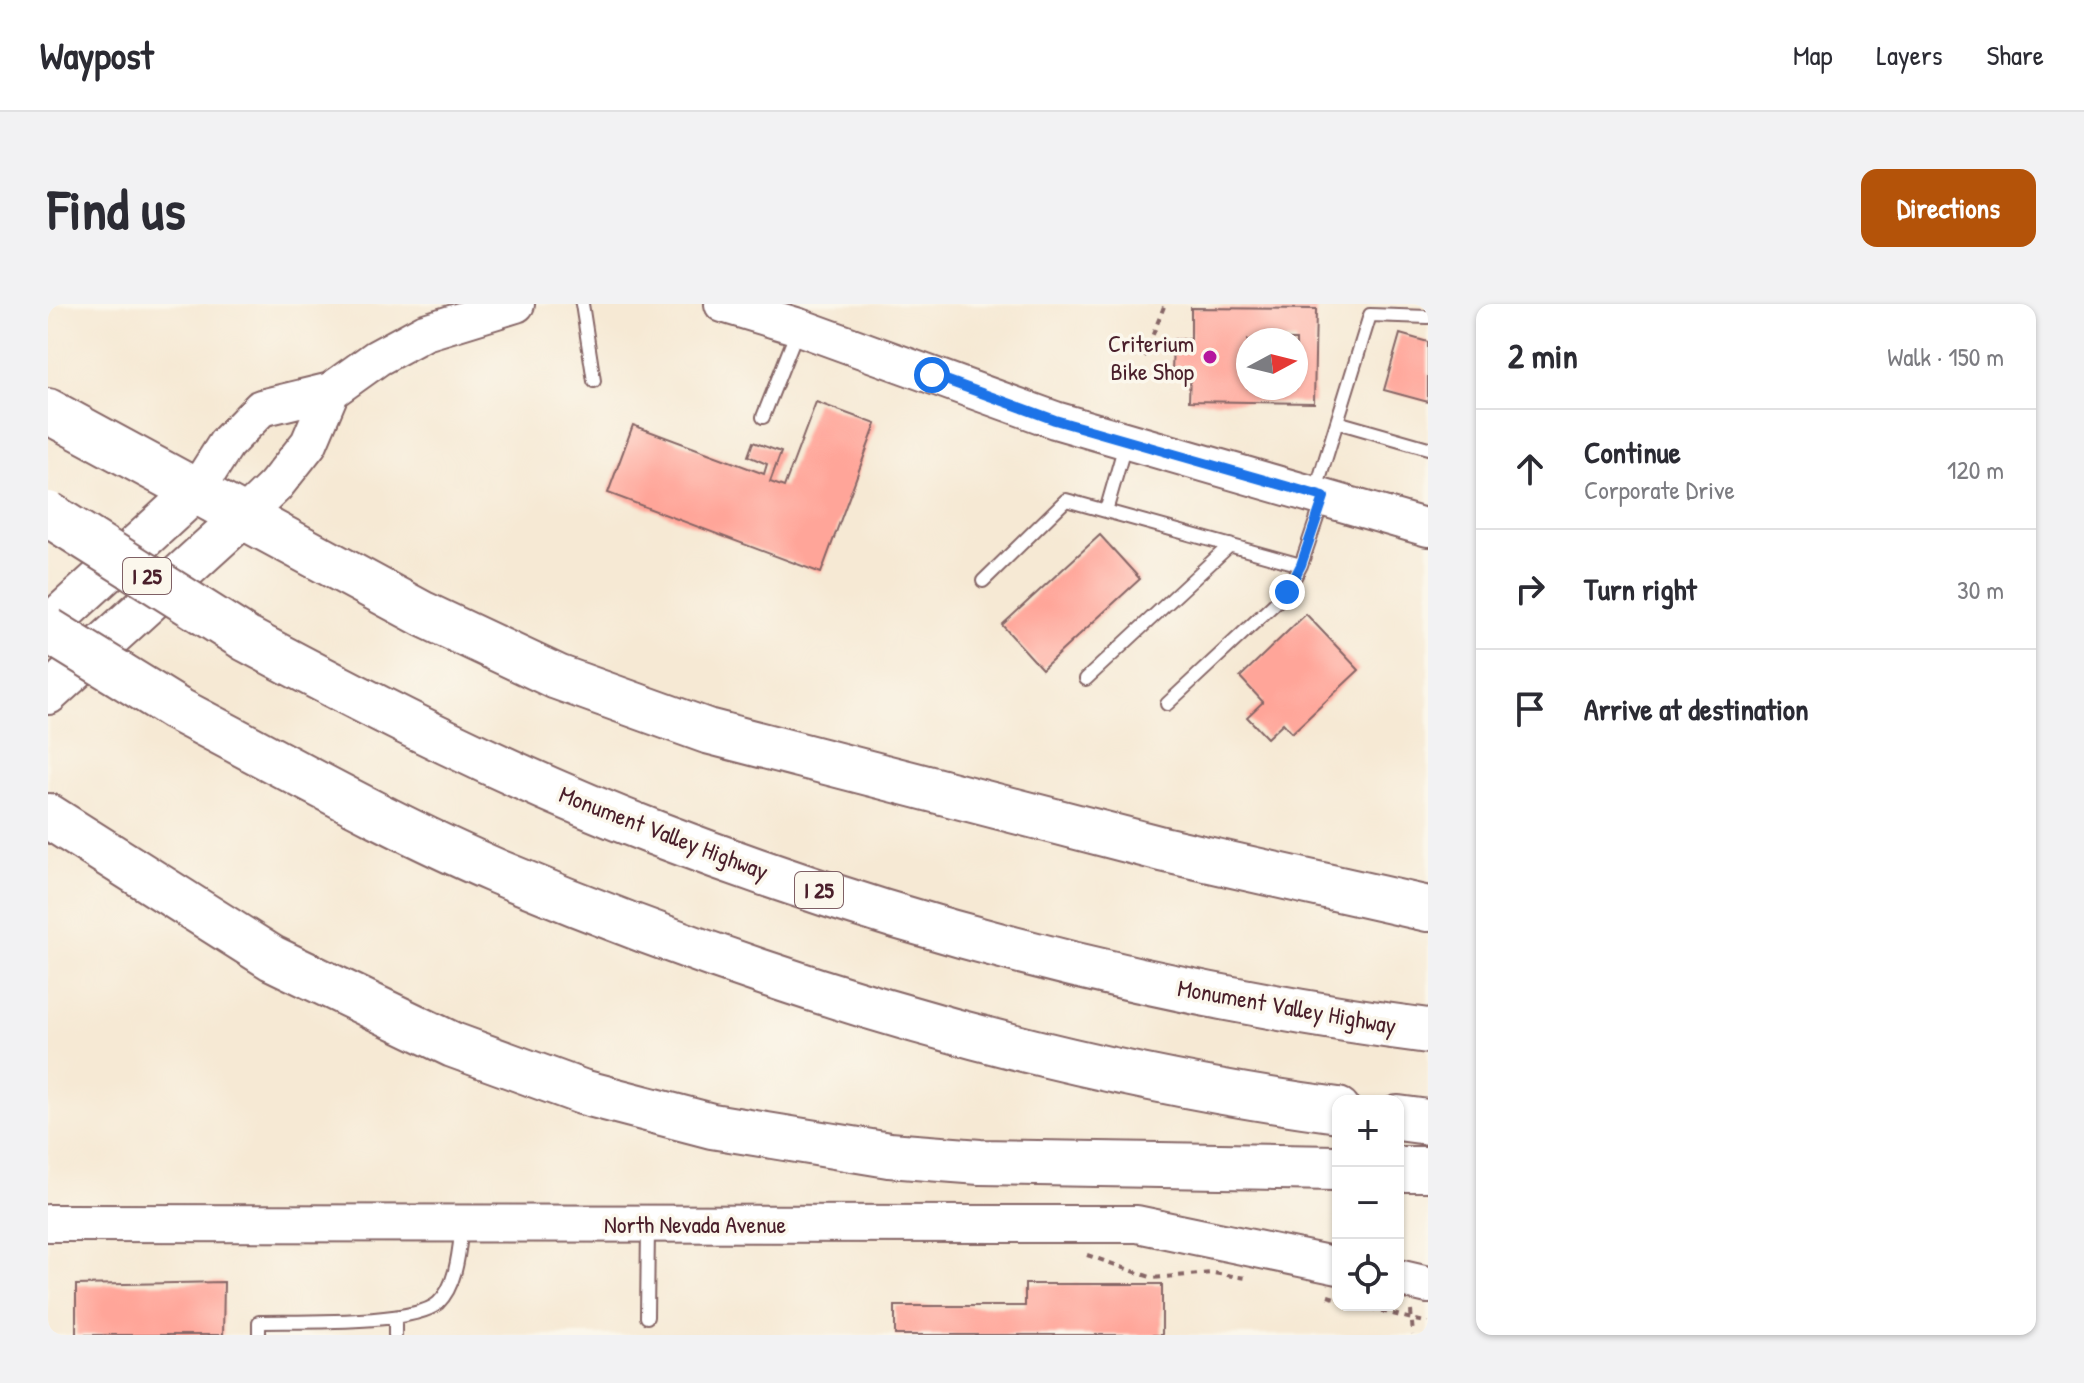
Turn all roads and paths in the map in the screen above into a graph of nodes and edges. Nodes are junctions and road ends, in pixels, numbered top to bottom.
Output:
1 (516, 304) edge
2 (582, 304) edge
3 (723, 304) edge
4 (1165, 304) edge
5 (1428, 317) edge
6 (799, 327) junction
7 (1144, 357) dead end
8 (594, 381) dead end
9 (331, 391) junction
10 (48, 411) edge
11 (763, 417) dead end
12 (1337, 422) junction
13 (1127, 440) junction
14 (1428, 448) edge
15 (196, 491) junction
16 (1319, 496) junction
17 (1106, 511) junction
18 (48, 514) edge
19 (242, 518) junction
20 (1428, 528) edge
21 (1230, 545) junction
22 (1301, 565) junction
23 (983, 581) dead end
24 (48, 628) edge
25 (1086, 679) dead end
26 (48, 694) edge
27 (1167, 704) dead end
28 (53, 823) edge
29 (1428, 909) edge
30 (1428, 1031) edge
31 (1332, 1109) edge
32 (1404, 1119) edge
33 (1428, 1122) edge
34 (1332, 1168) edge
35 (1404, 1169) edge
36 (1428, 1169) edge
37 (48, 1223) edge
38 (462, 1224) junction
39 (648, 1224) junction
40 (1332, 1265) edge
41 (1404, 1279) edge
42 (1428, 1285) edge
43 (1381, 1311) edge
44 (395, 1317) junction
45 (647, 1317) dead end
46 (330, 1320) junction
47 (1428, 1323) edge
48 (259, 1335) edge
49 (330, 1335) edge
50 (395, 1335) edge

1 - 9 main road
2 - 8 lane
3 - 6 main road
4 - 7 path
5 - 12 lane
6 - 11 lane
6 - 13 main road
9 - 15 main road
9 - 19 main road
10 - 15 highway
12 - 14 lane
12 - 16 lane
13 - 16 main road
13 - 17 lane
15 - 19 highway
15 - 24 main road
16 - 20 main road
16 - 22 lane
17 - 21 lane
17 - 23 lane
18 - 30 highway, Monument Valley Highway / I 25, bridge
19 - 26 main road
19 - 29 highway
21 - 22 lane
21 - 25 lane
22 - 27 lane
24 - 31 highway, bridge
28 - 34 highway
32 - 33 highway
35 - 36 highway
37 - 38 main road, North Nevada Avenue
38 - 39 main road, North Nevada Avenue
38 - 44 lane
39 - 40 main road, North Nevada Avenue
39 - 45 lane
41 - 42 main road
43 - 47 path
44 - 46 lane
44 - 50 lane
46 - 48 lane
46 - 49 lane

